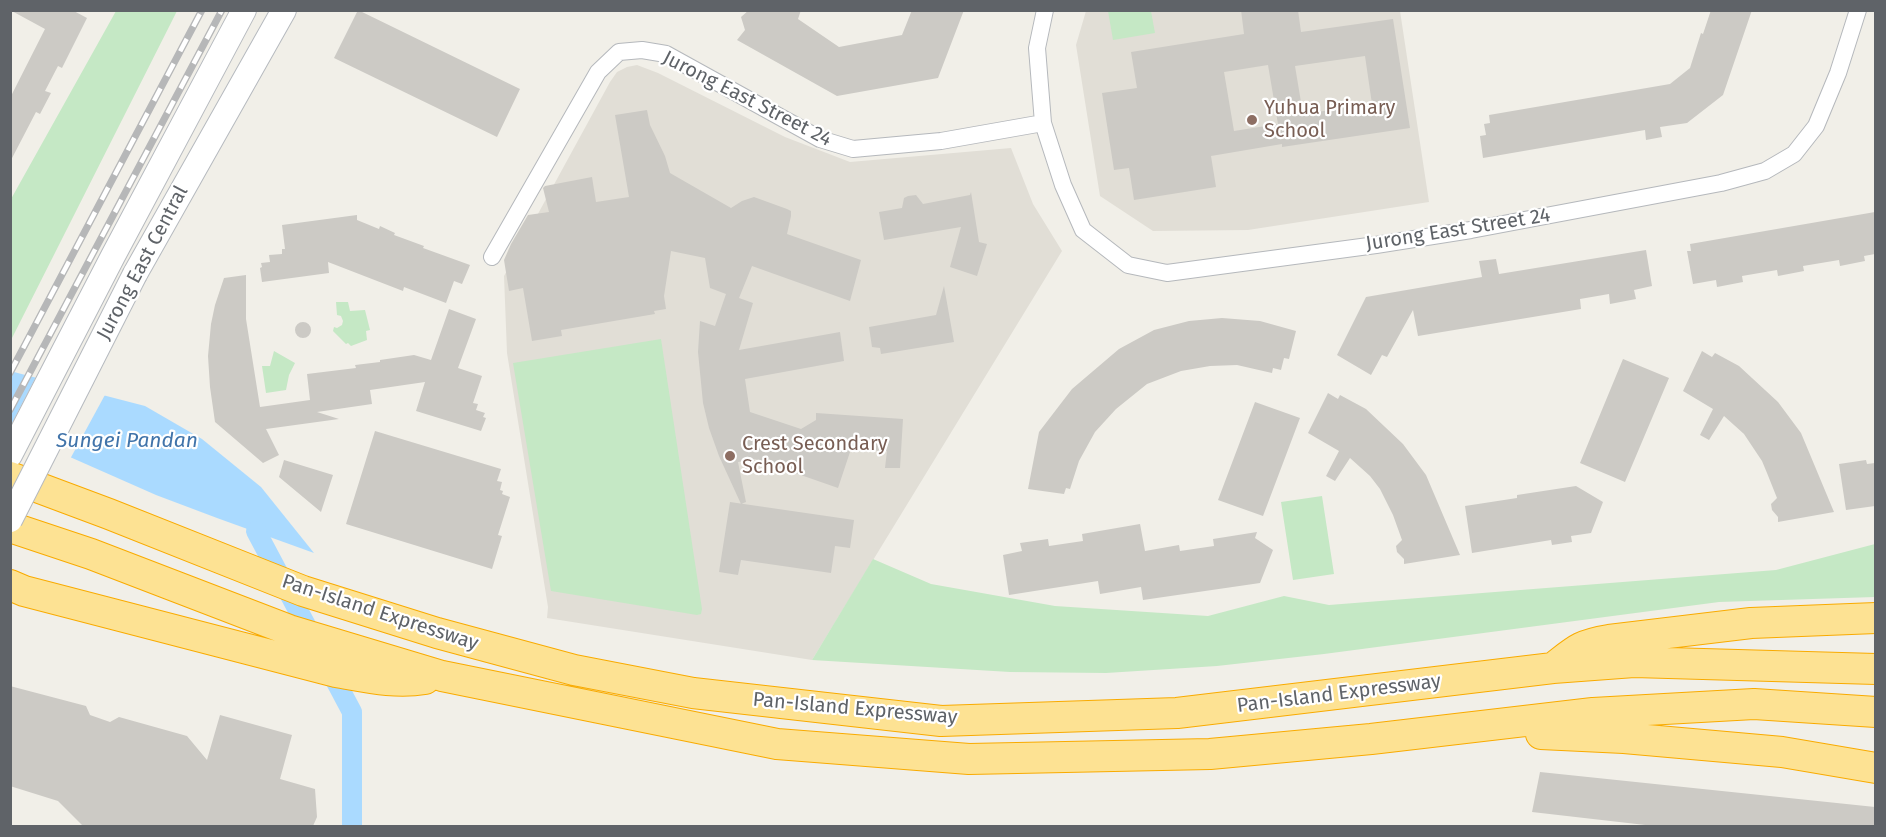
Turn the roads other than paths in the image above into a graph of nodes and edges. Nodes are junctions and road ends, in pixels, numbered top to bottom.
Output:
1 (244, 10) edge
2 (284, 10) edge
3 (1045, 10) edge
4 (1858, 10) edge
5 (1043, 123) junction
6 (492, 257) dead end
7 (10, 455) edge
8 (10, 477) edge
9 (10, 520) edge
10 (10, 527) edge
11 (10, 585) edge
12 (1875, 618) edge
13 (1553, 668) junction
14 (1875, 669) edge
15 (442, 676) junction
16 (1875, 712) edge
17 (1371, 739) junction
18 (1875, 768) edge

1 - 7 main road, Jurong East Central
2 - 9 main road, Jurong East Central, bridge
3 - 5 street, Jurong East Street 24
4 - 5 street, Jurong East Street 24
5 - 6 street, Jurong East Street 24
8 - 13 highway, Pan-Island Expressway
10 - 15 highway, Pan-Island Expressway
11 - 15 highway
12 - 13 highway
13 - 14 highway, Pan-Island Expressway
15 - 17 highway, Pan-Island Expressway
16 - 17 highway, Pan-Island Expressway
17 - 18 highway

